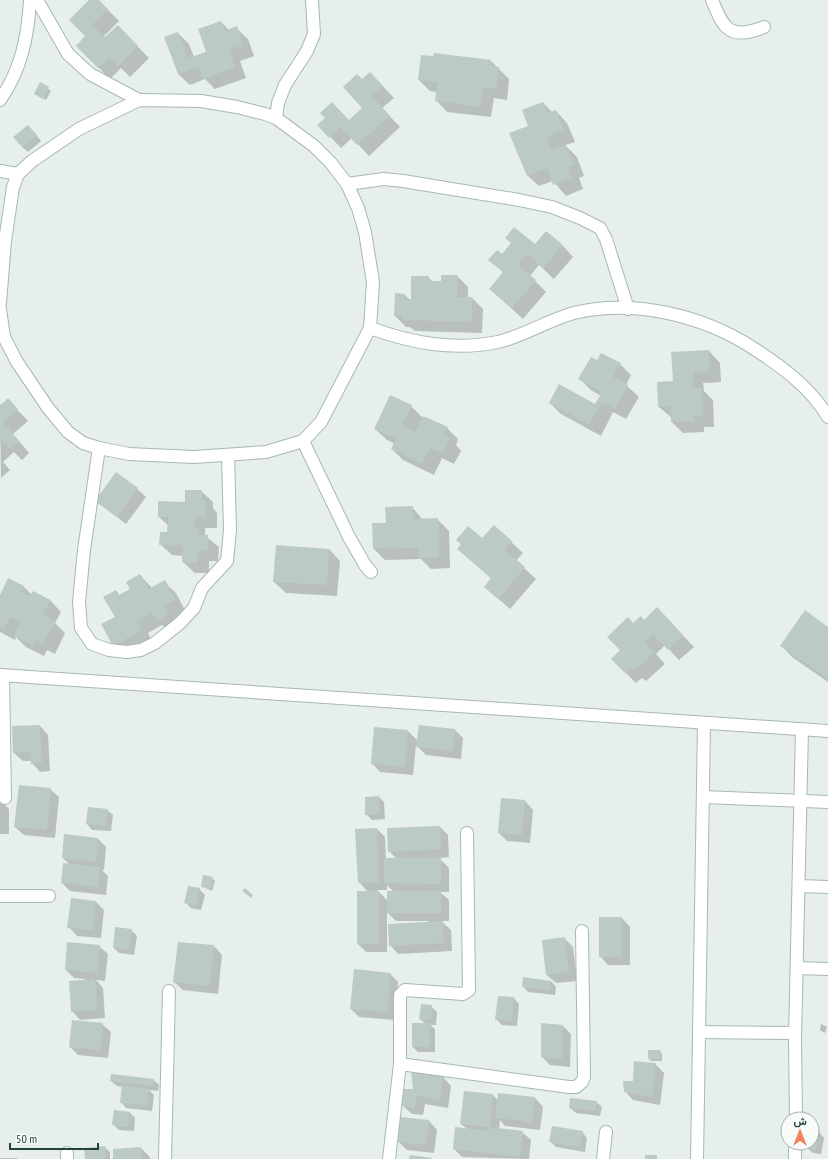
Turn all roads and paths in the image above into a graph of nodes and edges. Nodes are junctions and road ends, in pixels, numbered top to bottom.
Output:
1 (30, 0) edge
2 (37, 0) edge
3 (312, 0) edge
4 (712, 0) edge
5 (764, 27) dead end
6 (0, 100) edge
7 (139, 100) junction
8 (276, 118) junction
9 (0, 171) edge
10 (18, 174) junction
11 (347, 184) junction
12 (0, 303) edge
13 (628, 308) junction
14 (0, 309) edge
15 (370, 328) junction
16 (828, 417) edge
17 (303, 441) junction
18 (99, 448) junction
19 (228, 455) junction
20 (371, 572) dead end
21 (2, 675) edge
22 (704, 723) junction
23 (802, 729) junction
24 (828, 731) edge
25 (702, 797) junction
26 (5, 798) dead end
27 (801, 802) junction
28 (828, 802) edge
29 (467, 833) dead end
30 (799, 886) junction
31 (828, 886) edge
32 (0, 896) edge
33 (49, 896) dead end
34 (582, 931) dead end
35 (796, 968) junction
36 (828, 969) edge
37 (169, 991) dead end
38 (699, 1032) junction
39 (795, 1033) junction
40 (400, 1064) junction
41 (796, 1111) edge
42 (606, 1132) dead end
43 (165, 1159) edge
44 (389, 1159) edge
45 (603, 1159) edge
46 (697, 1159) edge

1 - 6 street
2 - 7 street
3 - 8 street
4 - 5 street
7 - 8 street
7 - 10 street
8 - 11 street
9 - 10 street
10 - 12 street
11 - 13 street
11 - 15 street
13 - 15 street
13 - 16 street
14 - 18 street
15 - 17 street
17 - 19 street
17 - 20 street
18 - 19 street
18 - 19 street
21 - 22 street
21 - 26 street
22 - 23 street
22 - 25 street
23 - 24 street
23 - 27 street
25 - 27 street
25 - 38 street
27 - 28 street
27 - 30 street
29 - 40 street
30 - 31 street
30 - 35 street
32 - 33 street
34 - 40 street
35 - 36 street
35 - 39 street
37 - 43 street
38 - 39 street
38 - 46 street
39 - 41 street
40 - 44 street
42 - 45 street

